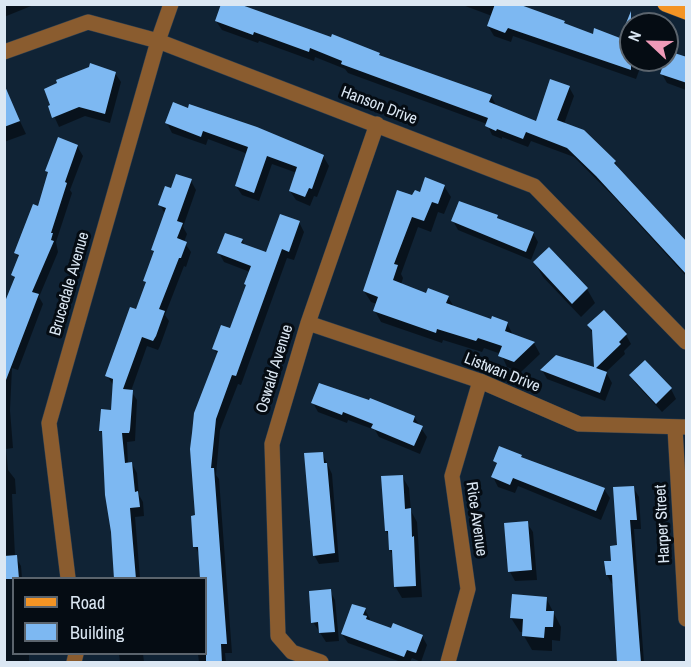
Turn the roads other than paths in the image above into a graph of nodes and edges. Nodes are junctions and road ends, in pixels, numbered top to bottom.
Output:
1 (171, 4) edge
2 (665, 4) edge
3 (687, 12) edge
4 (158, 41) junction
5 (4, 52) edge
6 (377, 124) junction
7 (308, 323) junction
8 (687, 342) edge
9 (480, 381) junction
10 (681, 428) edge
11 (68, 577) edge
12 (687, 619) edge
13 (321, 663) edge
14 (448, 663) edge

1 - 4 street, Brucedale Avenue
2 - 3 main road
4 - 5 street, Hanson Drive
4 - 6 street, Hanson Drive
4 - 11 street, Brucedale Avenue
6 - 7 street, Oswald Avenue
6 - 8 street, Hanson Drive
7 - 9 street, Listwan Drive
7 - 13 street, Oswald Avenue
9 - 10 street, Listwan Drive
9 - 14 street, Rice Avenue
10 - 12 street, Harper Street

